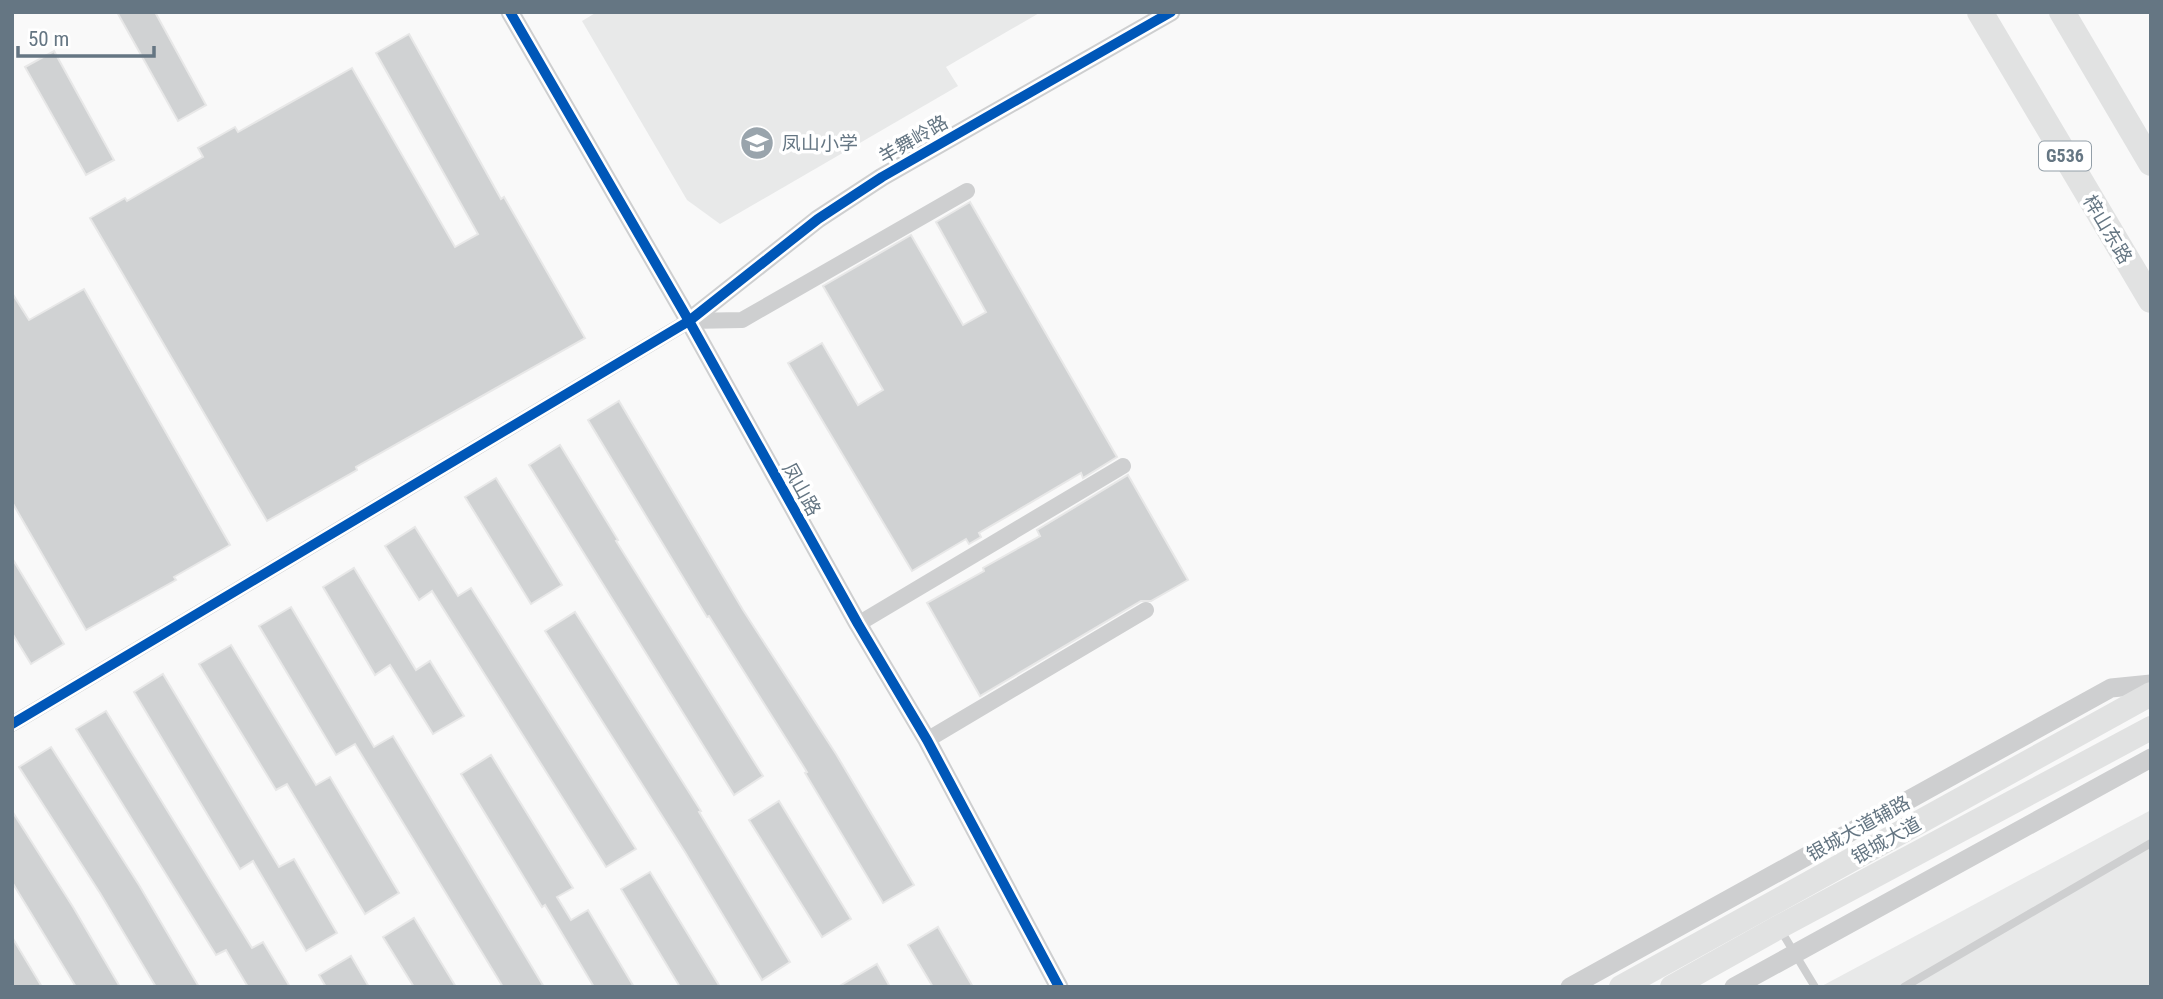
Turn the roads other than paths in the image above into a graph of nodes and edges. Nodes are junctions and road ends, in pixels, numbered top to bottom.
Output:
1 (510, 12) edge
2 (1171, 12) edge
3 (1980, 12) edge
4 (2062, 12) edge
5 (2151, 163) edge
6 (967, 191) dead end
7 (2151, 300) edge
8 (688, 321) junction
9 (1123, 466) dead end
10 (1146, 610) dead end
11 (858, 624) junction
12 (2151, 684) edge
13 (2151, 694) edge
14 (12, 724) edge
15 (2151, 728) edge
16 (927, 740) junction
17 (2151, 758) edge
18 (2151, 843) edge
19 (1779, 927) junction
20 (1059, 987) edge
21 (1570, 987) edge
22 (1621, 987) edge
23 (1672, 987) edge
24 (1734, 987) edge
25 (1815, 987) edge
26 (1904, 987) edge

1 - 8 street, 凤山路
2 - 8 street, 羊舞岭路
3 - 7 highway, 梓山东路 / G536
4 - 5 highway
6 - 8 street
8 - 11 street, 凤山路
8 - 14 street
9 - 11 street
10 - 16 street
11 - 16 street, 凤山路
12 - 21 street, 银城大道辅路
13 - 22 main road, 银城大道
15 - 19 main road, 银城大道
16 - 20 street, 凤山路
17 - 24 street
18 - 26 lane
19 - 23 main road, 银城大道
19 - 25 lane

